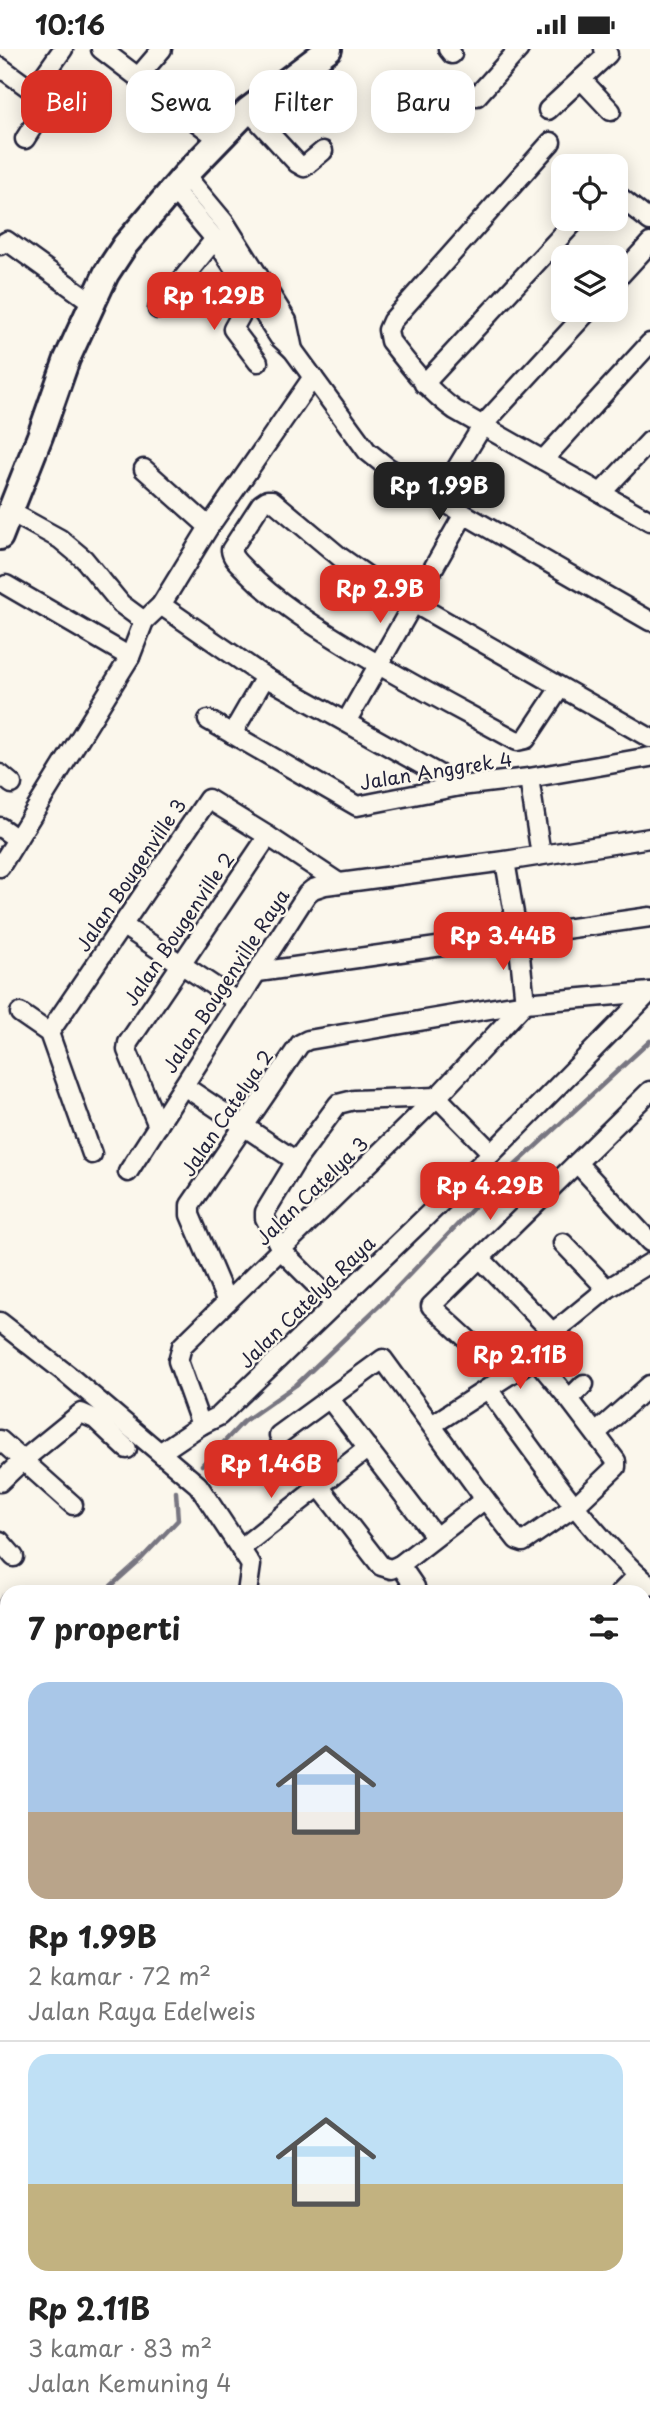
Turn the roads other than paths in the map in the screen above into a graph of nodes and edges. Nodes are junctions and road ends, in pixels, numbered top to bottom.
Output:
1 (63, 49) edge
2 (101, 49) edge
3 (162, 49) edge
4 (329, 49) edge
5 (519, 49) edge
6 (604, 49) edge
7 (0, 67) edge
8 (48, 70) edge
9 (129, 70) edge
10 (144, 70) edge
11 (581, 79) junction
12 (21, 82) edge
13 (477, 96) dead end
14 (248, 110) junction
15 (548, 110) dead end
16 (611, 111) dead end
17 (28, 133) edge
18 (211, 133) edge
19 (24, 139) dead end
20 (219, 139) junction
21 (551, 142) dead end
22 (323, 151) dead end
23 (179, 182) junction
24 (628, 204) edge
25 (650, 221) edge
26 (566, 231) edge
27 (215, 239) junction
28 (650, 243) edge
29 (0, 244) edge
30 (628, 267) edge
31 (252, 295) junction
32 (93, 303) junction
33 (158, 309) dead end
34 (578, 322) edge
35 (650, 343) edge
36 (293, 350) junction
37 (258, 362) dead end
38 (313, 377) junction
39 (424, 384) junction
40 (483, 425) junction
41 (650, 440) edge
42 (543, 460) junction
43 (144, 469) dead end
44 (601, 493) junction
45 (438, 499) junction
46 (9, 511) junction
47 (464, 515) junction
48 (650, 521) edge
49 (209, 527) junction
50 (0, 537) edge
51 (6, 585) dead end
52 (414, 604) junction
53 (162, 605) junction
54 (144, 621) junction
55 (650, 621) edge
56 (130, 657) junction
57 (379, 666) junction
58 (265, 677) junction
59 (560, 688) junction
60 (208, 720) dead end
61 (346, 722) junction
62 (232, 734) junction
63 (650, 738) edge
64 (650, 757) edge
65 (529, 778) junction
66 (460, 786) junction
67 (0, 827) edge
68 (268, 836) junction
69 (650, 838) edge
70 (17, 839) junction
71 (541, 855) junction
72 (505, 861) junction
73 (0, 867) edge
74 (339, 883) junction
75 (650, 917) edge
76 (122, 925) junction
77 (518, 937) junction
78 (180, 964) junction
79 (258, 972) junction
80 (650, 992) edge
81 (238, 1002) junction
82 (525, 1003) junction
83 (20, 1013) dead end
84 (49, 1033) junction
85 (184, 1086) junction
86 (650, 1091) edge
87 (438, 1097) junction
88 (158, 1126) junction
89 (245, 1126) junction
90 (492, 1153) junction
91 (92, 1154) dead end
92 (296, 1161) junction
93 (577, 1163) junction
94 (128, 1172) dead end
95 (650, 1242) edge
96 (563, 1243) dead end
97 (282, 1251) junction
98 (481, 1259) junction
99 (650, 1263) edge
100 (607, 1289) junction
101 (227, 1302) junction
102 (335, 1304) junction
103 (0, 1322) edge
104 (552, 1332) junction
105 (584, 1384) dead end
106 (650, 1385) edge
107 (488, 1389) junction
108 (330, 1398) junction
109 (569, 1399) junction
110 (201, 1425) junction
111 (432, 1425) junction
112 (596, 1433) junction
113 (279, 1435) dead end
114 (0, 1440) edge
115 (368, 1448) junction
116 (127, 1449) dead end
117 (161, 1452) junction
118 (22, 1461) junction
119 (0, 1482) edge
120 (319, 1486) junction
121 (485, 1499) junction
122 (73, 1505) dead end
123 (573, 1507) junction
124 (435, 1537) junction
125 (0, 1541) edge
126 (246, 1543) dead end
127 (14, 1557) dead end
128 (400, 1565) junction
129 (644, 1581) edge
130 (248, 1585) edge
131 (414, 1585) edge

1 - 8 street
2 - 9 street
3 - 10 street
4 - 14 main road
5 - 13 street
6 - 11 street
7 - 12 street
11 - 15 street
11 - 16 street
14 - 20 main road
14 - 22 street
17 - 19 street
18 - 20 street
20 - 23 main road
21 - 39 street
23 - 27 street
23 - 32 main road
23 - 36 street
24 - 25 street
26 - 39 street
27 - 31 street
27 - 33 street
28 - 30 street
29 - 32 street
31 - 36 street
31 - 37 street
32 - 46 main road
34 - 40 street
35 - 42 street
36 - 38 street
38 - 45 street
38 - 49 street
39 - 40 street
40 - 42 street
40 - 45 street
41 - 44 street
42 - 44 street
43 - 49 street
44 - 48 street
45 - 47 street
46 - 50 main road
46 - 54 street
47 - 52 street
47 - 55 street
49 - 53 street
51 - 56 street
52 - 57 street
52 - 57 street
52 - 59 street
53 - 54 street
53 - 58 street
54 - 56 street
56 - 70 street
57 - 59 street
57 - 61 street
58 - 61 street
58 - 62 street
59 - 63 street
60 - 62 street, Jalan Anggrek 4
61 - 66 street
62 - 66 street, Jalan Anggrek 4
64 - 65 street, Jalan Anggrek 4
65 - 66 street, Jalan Anggrek 4
65 - 71 street
67 - 70 street
68 - 74 street
68 - 76 street, Jalan Bougenville 3
68 - 78 street, Jalan Bougenville 2
69 - 71 street, Jalan Bougenville Raya
70 - 73 street
71 - 72 street, Jalan Bougenville Raya
72 - 74 street, Jalan Bougenville Raya
72 - 77 street
74 - 79 street, Jalan Bougenville Raya
75 - 77 street
76 - 78 street
76 - 84 street, Jalan Bougenville 3
77 - 79 street
77 - 82 street
78 - 81 street
78 - 88 street, Jalan Bougenville 2
79 - 81 street, Jalan Bougenville Raya
80 - 82 street, Jalan Catelya 2
80 - 90 street, Jalan Catelya Raya
81 - 85 street, Jalan Bougenville Raya
82 - 87 street, Jalan Catelya 3
82 - 89 street, Jalan Catelya 2
83 - 84 street
84 - 91 street
85 - 88 street, Jalan Bougenville Raya
85 - 89 street
86 - 93 street
87 - 90 street
87 - 92 street
87 - 97 street, Jalan Catelya 3
88 - 94 street, Jalan Bougenville Raya
89 - 92 street
89 - 101 street, Jalan Catelya 2
90 - 102 street, Jalan Catelya Raya
92 - 97 street
93 - 95 street
93 - 98 street
96 - 100 street
97 - 101 street, Jalan Catelya 3
97 - 102 street
98 - 104 street
98 - 104 street
99 - 100 street
100 - 104 street
101 - 110 street, Jalan Catelya 3
102 - 110 street, Jalan Catelya Raya
103 - 117 street
105 - 109 street
106 - 112 street
107 - 109 street
107 - 111 street
107 - 123 street
108 - 111 street
108 - 113 street
108 - 115 street
109 - 112 street
110 - 117 street, Jalan Catelya Raya
111 - 121 street
112 - 123 street
114 - 118 street
115 - 120 street
115 - 124 street
116 - 118 street
117 - 130 street
118 - 119 street
118 - 122 street
120 - 126 street
120 - 128 street
121 - 123 street
121 - 124 street
123 - 129 street
124 - 128 street
125 - 127 street
128 - 131 street

